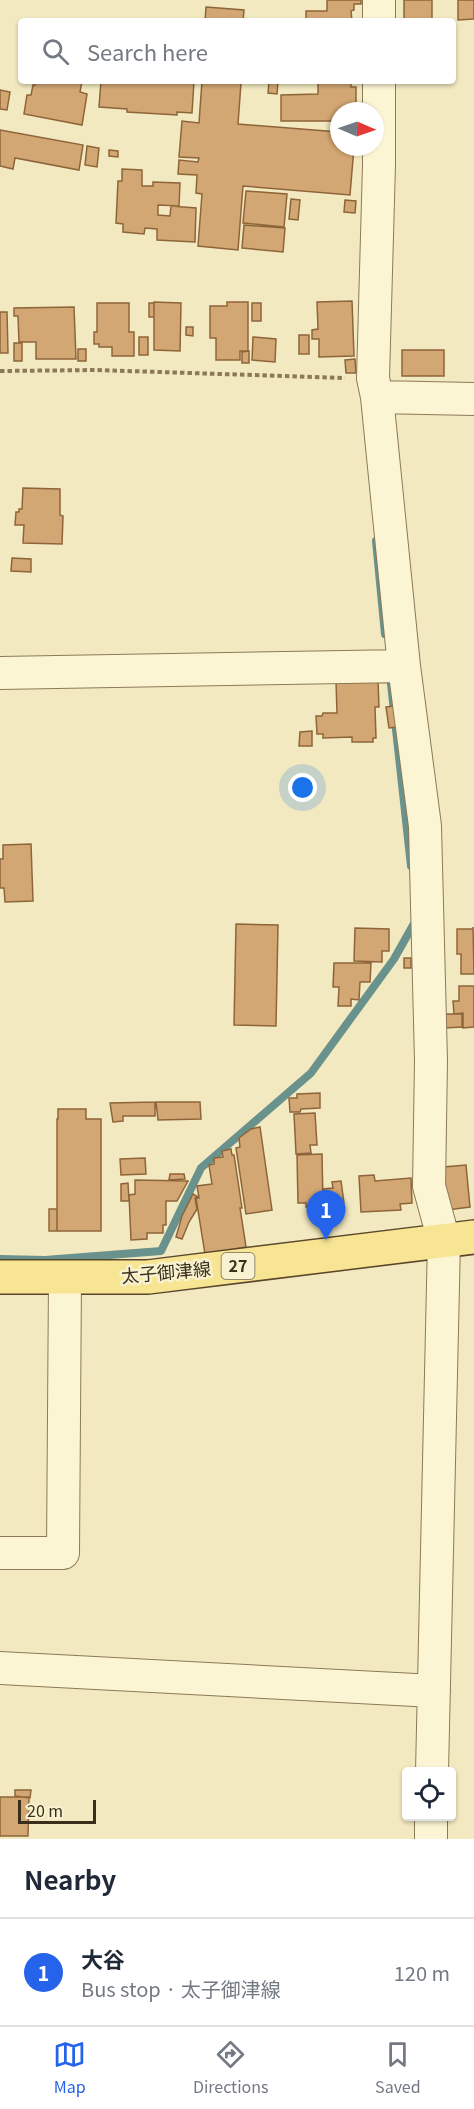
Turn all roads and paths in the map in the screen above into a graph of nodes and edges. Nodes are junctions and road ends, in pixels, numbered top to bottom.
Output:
1 (379, 0) edge
2 (379, 18) edge
3 (379, 84) edge
4 (0, 372) edge
5 (375, 388) junction
6 (474, 399) edge
7 (404, 666) junction
8 (0, 673) edge
9 (459, 1239) edge
10 (0, 1277) edge
11 (65, 1278) junction
12 (0, 1553) edge
13 (0, 1668) edge
14 (434, 1691) junction
15 (432, 1767) edge
16 (431, 1821) edge
17 (431, 1839) edge

1 - 2 street
3 - 5 street
4 - 5 path
5 - 6 street
5 - 7 street
7 - 8 street
7 - 9 street
9 - 11 main road, 太子御津線 / 27
9 - 14 street
10 - 11 main road, 太子御津線 / 27
11 - 12 street
13 - 14 street
14 - 15 street
16 - 17 street

